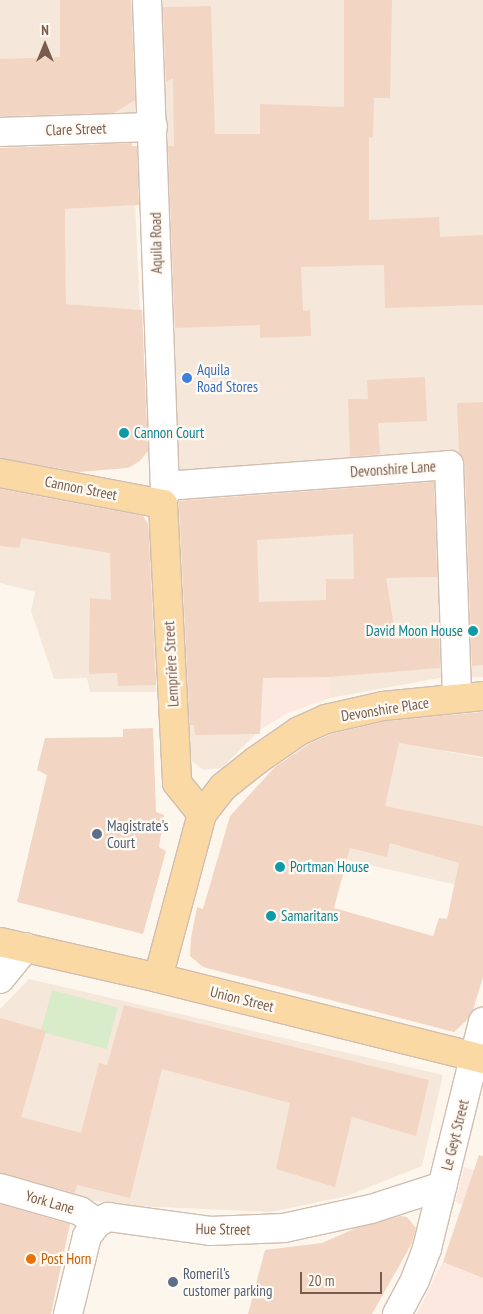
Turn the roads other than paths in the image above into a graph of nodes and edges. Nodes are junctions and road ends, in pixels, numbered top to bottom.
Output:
1 (147, 0) edge
2 (153, 127) junction
3 (0, 132) edge
4 (0, 472) edge
5 (164, 495) junction
6 (470, 697) edge
7 (202, 814) junction
8 (0, 942) edge
9 (26, 947) junction
10 (158, 978) junction
11 (0, 979) edge
12 (483, 1022) edge
13 (479, 1058) edge
14 (442, 1186) junction
15 (0, 1188) edge
16 (92, 1229) junction
17 (68, 1314) edge
18 (397, 1314) edge

1 - 2 street, Aquila Road
2 - 3 street, Clare Street
2 - 5 street, Aquila Road
4 - 5 main road, Cannon Street
5 - 6 street, Devonshire Lane
5 - 7 main road, Lemprière Street
6 - 7 main road, Devonshire Place
7 - 10 main road
8 - 9 main road, Union Street
9 - 10 main road, Union Street
9 - 11 street
10 - 13 main road, Union Street
12 - 13 street, Le Geyt Street
13 - 14 street, Le Geyt Street
14 - 16 street, Hue Street
14 - 18 street, Le Geyt Street
15 - 16 street, York Lane
16 - 17 street

